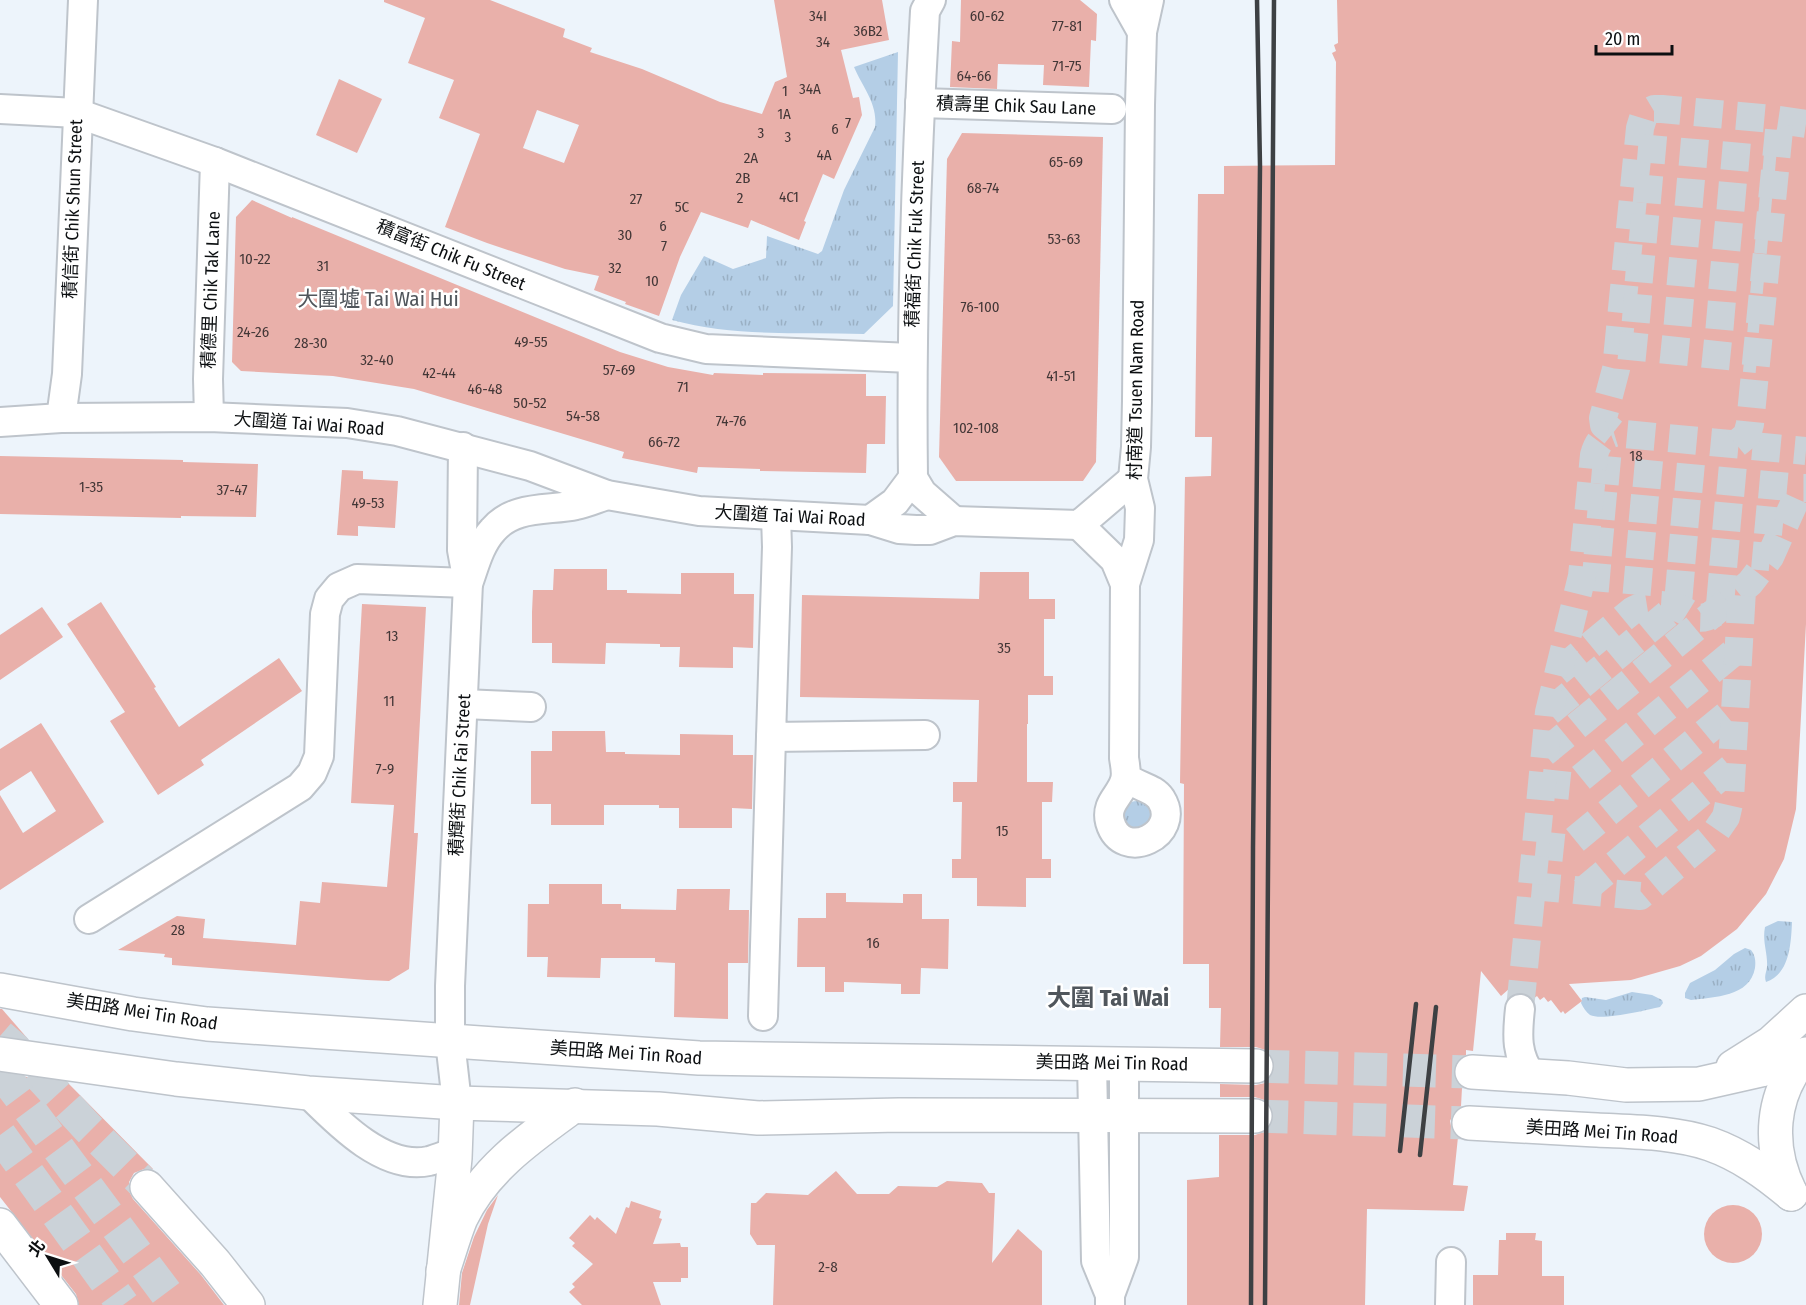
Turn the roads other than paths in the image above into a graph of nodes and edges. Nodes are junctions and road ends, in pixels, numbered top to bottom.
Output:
1 (83, 0) edge
2 (1124, 0) edge
3 (1149, 0) edge
4 (926, 4) edge
5 (1142, 32) junction
6 (920, 104) junction
7 (0, 109) edge
8 (1112, 109) dead end
9 (77, 112) junction
10 (215, 162) junction
11 (911, 358) junction
12 (209, 417) junction
13 (60, 418) junction
14 (0, 422) edge
15 (463, 447) junction
16 (913, 478) junction
17 (1133, 479) junction
18 (608, 495) junction
19 (776, 516) junction
20 (870, 520) junction
21 (954, 521) junction
22 (1078, 525) junction
23 (468, 583) junction
24 (1125, 584) junction
25 (463, 704) junction
26 (531, 707) dead end
27 (925, 735) dead end
28 (771, 737) junction
29 (1126, 777) dead end
30 (89, 918) dead end
31 (0, 990) edge
32 (1520, 1010) tunnel mouth
33 (1806, 1011) edge
34 (762, 1016) dead end
35 (450, 1041) junction
36 (0, 1054) edge
37 (1805, 1055) edge
38 (1108, 1063) junction
39 (1256, 1066) tunnel mouth
40 (1472, 1072) tunnel mouth
41 (1532, 1077) junction
42 (1699, 1084) junction
43 (308, 1093) junction
44 (457, 1102) junction
45 (575, 1106) junction
46 (1108, 1115) junction
47 (1255, 1116) tunnel mouth
48 (1469, 1124) tunnel mouth
49 (455, 1152) junction
50 (147, 1187) tunnel mouth
51 (1799, 1202) edge
52 (2, 1227) edge
53 (1451, 1262) dead end
54 (443, 1271) junction
55 (1110, 1300) edge
56 (61, 1305) edge
57 (248, 1305) edge
58 (440, 1305) edge
59 (1450, 1305) edge

1 - 9 street, 積信街 Chik Shun Street
2 - 5 street
3 - 5 street, 村南道 Tsuen Nam Road
4 - 6 street, 積福街 Chik Fuk Street
5 - 17 street, 村南道 Tsuen Nam Road
6 - 8 street, 積壽里 Chik Sau Lane
6 - 11 street, 積福街 Chik Fuk Street
7 - 9 street, 積富街 Chik Fu Street
9 - 10 street, 積富街 Chik Fu Street
9 - 13 street, 積信街 Chik Shun Street
10 - 11 street, 積富街 Chik Fu Street
10 - 12 street, 積德里 Chik Tak Lane
11 - 16 street, 積福街 Chik Fuk Street
12 - 13 street, 大圍道 Tai Wai Road
12 - 15 street, 大圍道 Tai Wai Road
13 - 14 street, 大圍道 Tai Wai Road
15 - 18 street, 大圍道 Tai Wai Road
15 - 23 street, 積輝街 Chik Fai Street
16 - 20 street
16 - 21 street
17 - 22 street
17 - 24 street, 村南道 Tsuen Nam Road
18 - 19 street, 大圍道 Tai Wai Road
18 - 23 street, 大圍道 Tai Wai Road
19 - 20 street, 大圍道 Tai Wai Road
19 - 28 street
20 - 21 street, 大圍道 Tai Wai Road
21 - 22 street, 大圍道 Tai Wai Road
22 - 24 street
23 - 25 street, 積輝街 Chik Fai Street
23 - 30 street
24 - 29 street, 村南道 Tsuen Nam Road
25 - 26 street
25 - 35 street, 積輝街 Chik Fai Street
27 - 28 street
28 - 34 street
31 - 35 main road, 美田路 Mei Tin Road
32 - 41 street
33 - 42 main road
35 - 38 main road, 美田路 Mei Tin Road
35 - 44 street, 積輝街 Chik Fai Street
36 - 43 main road
37 - 42 main road
37 - 51 main road
38 - 39 main road, 美田路 Mei Tin Road
38 - 46 street
40 - 41 main road
41 - 42 main road
43 - 44 main road
43 - 49 street
44 - 45 main road
44 - 49 main road
45 - 46 main road
45 - 54 main road
46 - 47 main road
46 - 55 street
48 - 51 main road, 美田路 Mei Tin Road
49 - 54 main road
50 - 57 main road
52 - 56 main road
53 - 59 street
54 - 58 main road

